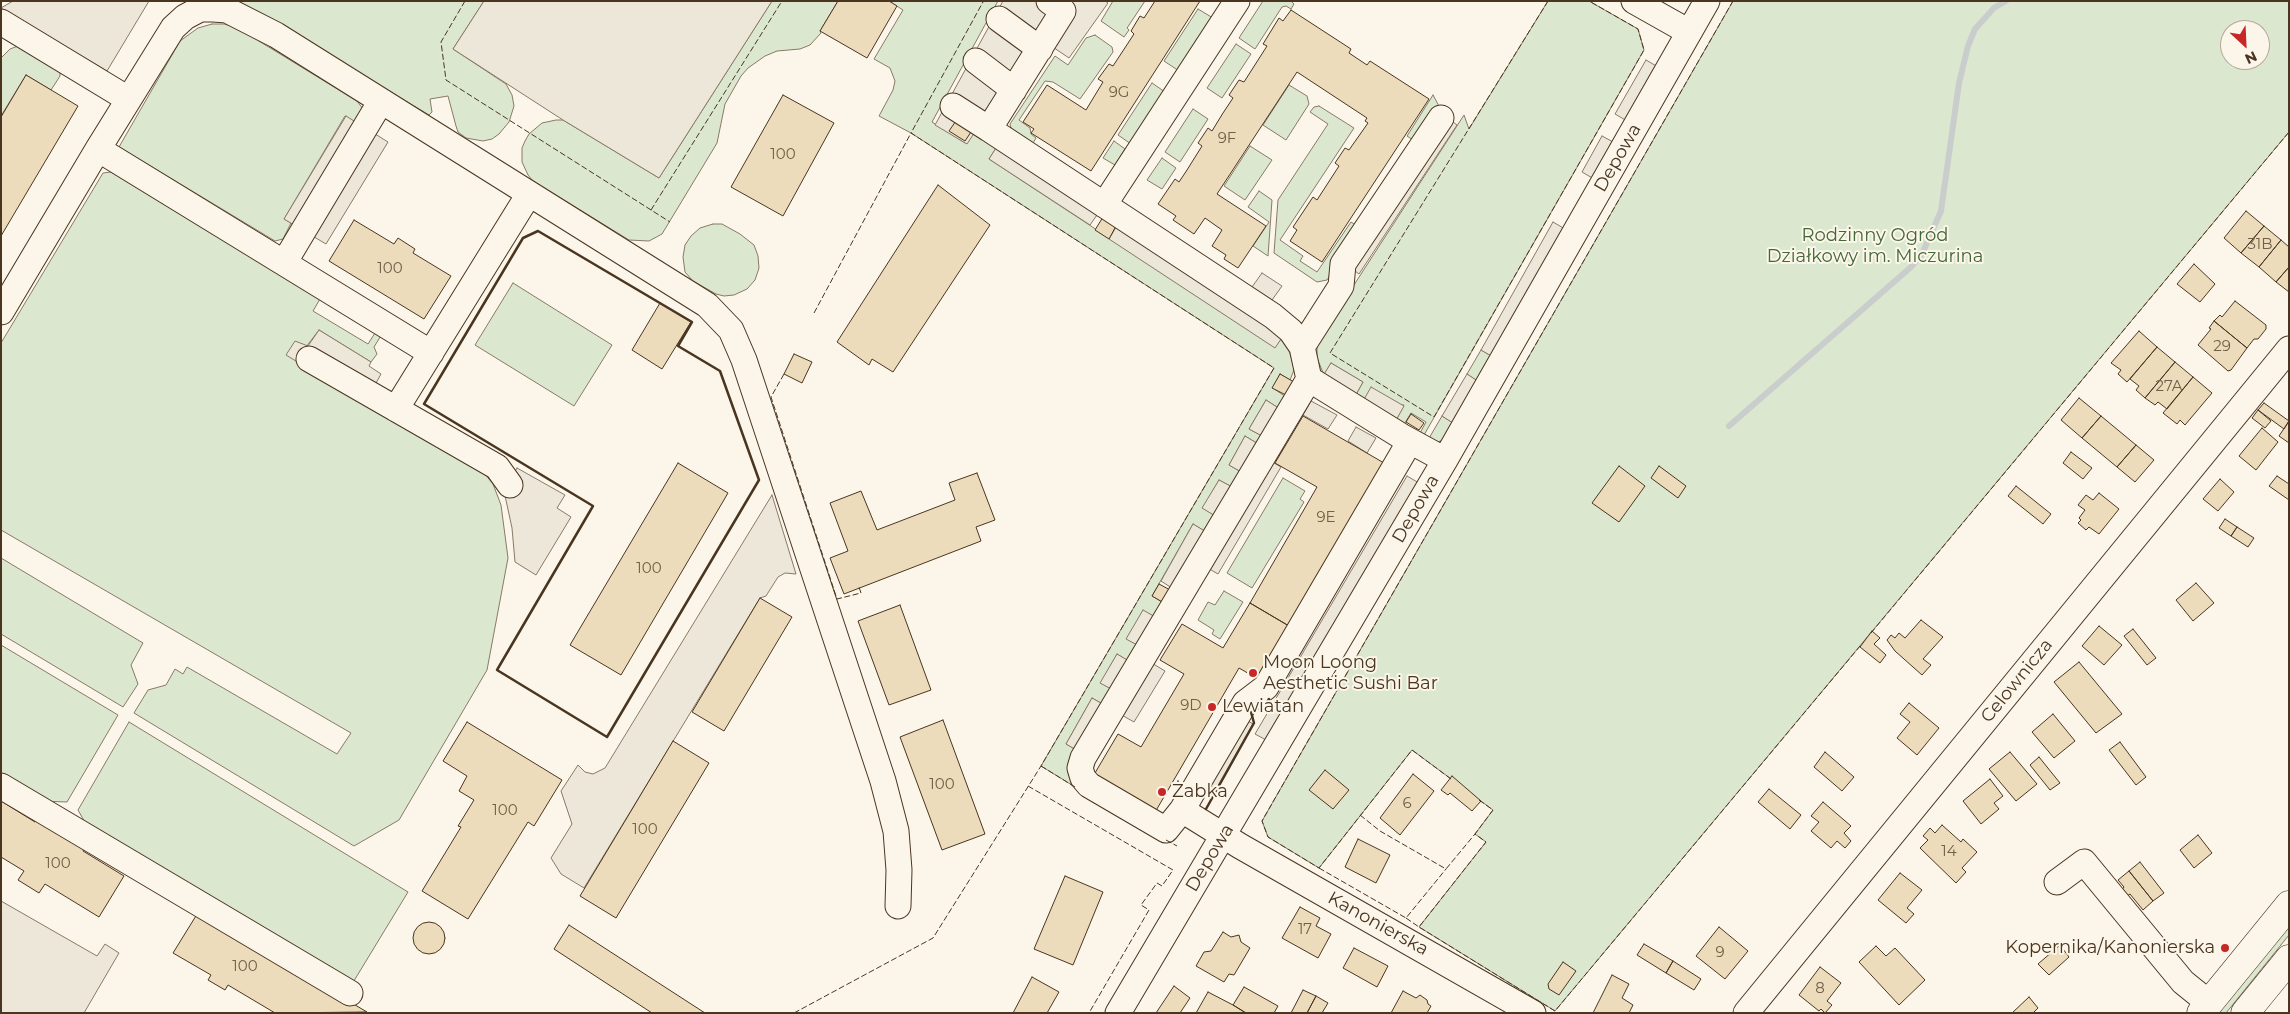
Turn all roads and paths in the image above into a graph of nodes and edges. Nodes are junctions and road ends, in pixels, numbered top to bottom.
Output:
1 (1049, 1) edge
2 (1237, 1) edge
3 (1634, 1) edge
4 (1707, 1) edge
5 (999, 20) dead end
6 (3, 26) edge
7 (1689, 32) junction
8 (1040, 49) junction
9 (976, 61) dead end
10 (1014, 90) junction
11 (128, 99) junction
12 (382, 102) junction
13 (953, 106) dead end
14 (1441, 118) dead end
15 (989, 129) junction
16 (98, 149) junction
17 (529, 194) junction
18 (1104, 205) junction
19 (284, 263) junction
20 (1, 312) edge
21 (1302, 347) junction
22 (2289, 349) edge
23 (431, 353) junction
24 (309, 359) dead end
25 (1309, 379) junction
26 (396, 408) junction
27 (1410, 441) junction
28 (1444, 460) junction
29 (510, 485) dead end
30 (1, 786) edge
31 (1182, 810) junction
32 (1224, 836) junction
33 (2057, 882) dead end
34 (2289, 905) edge
35 (898, 906) dead end
36 (2289, 959) edge
37 (350, 993) dead end
38 (2205, 1008) edge
39 (1118, 1013) edge
40 (1533, 1013) edge
41 (1746, 1013) edge
42 (2245, 1013) edge

1 - 8 street
2 - 18 street
3 - 7 street
4 - 7 street, Depowa
5 - 8 street
6 - 11 street
7 - 28 street, Depowa
8 - 10 street
9 - 10 street
10 - 15 street
11 - 12 street
11 - 16 street
12 - 17 street
12 - 19 street
13 - 15 street
14 - 21 street
15 - 18 street
16 - 19 street
16 - 20 street
17 - 23 street
17 - 35 street
18 - 21 street
19 - 23 street
21 - 25 street
22 - 41 street, Celownicza
23 - 26 street
24 - 26 street
25 - 27 street
25 - 31 street
26 - 29 street
27 - 28 street
27 - 31 street
28 - 32 street, Depowa
30 - 37 street
31 - 32 street, Kanonierska
32 - 39 street, Depowa
32 - 40 street, Kanonierska
33 - 38 street
34 - 38 main road
36 - 42 main road

